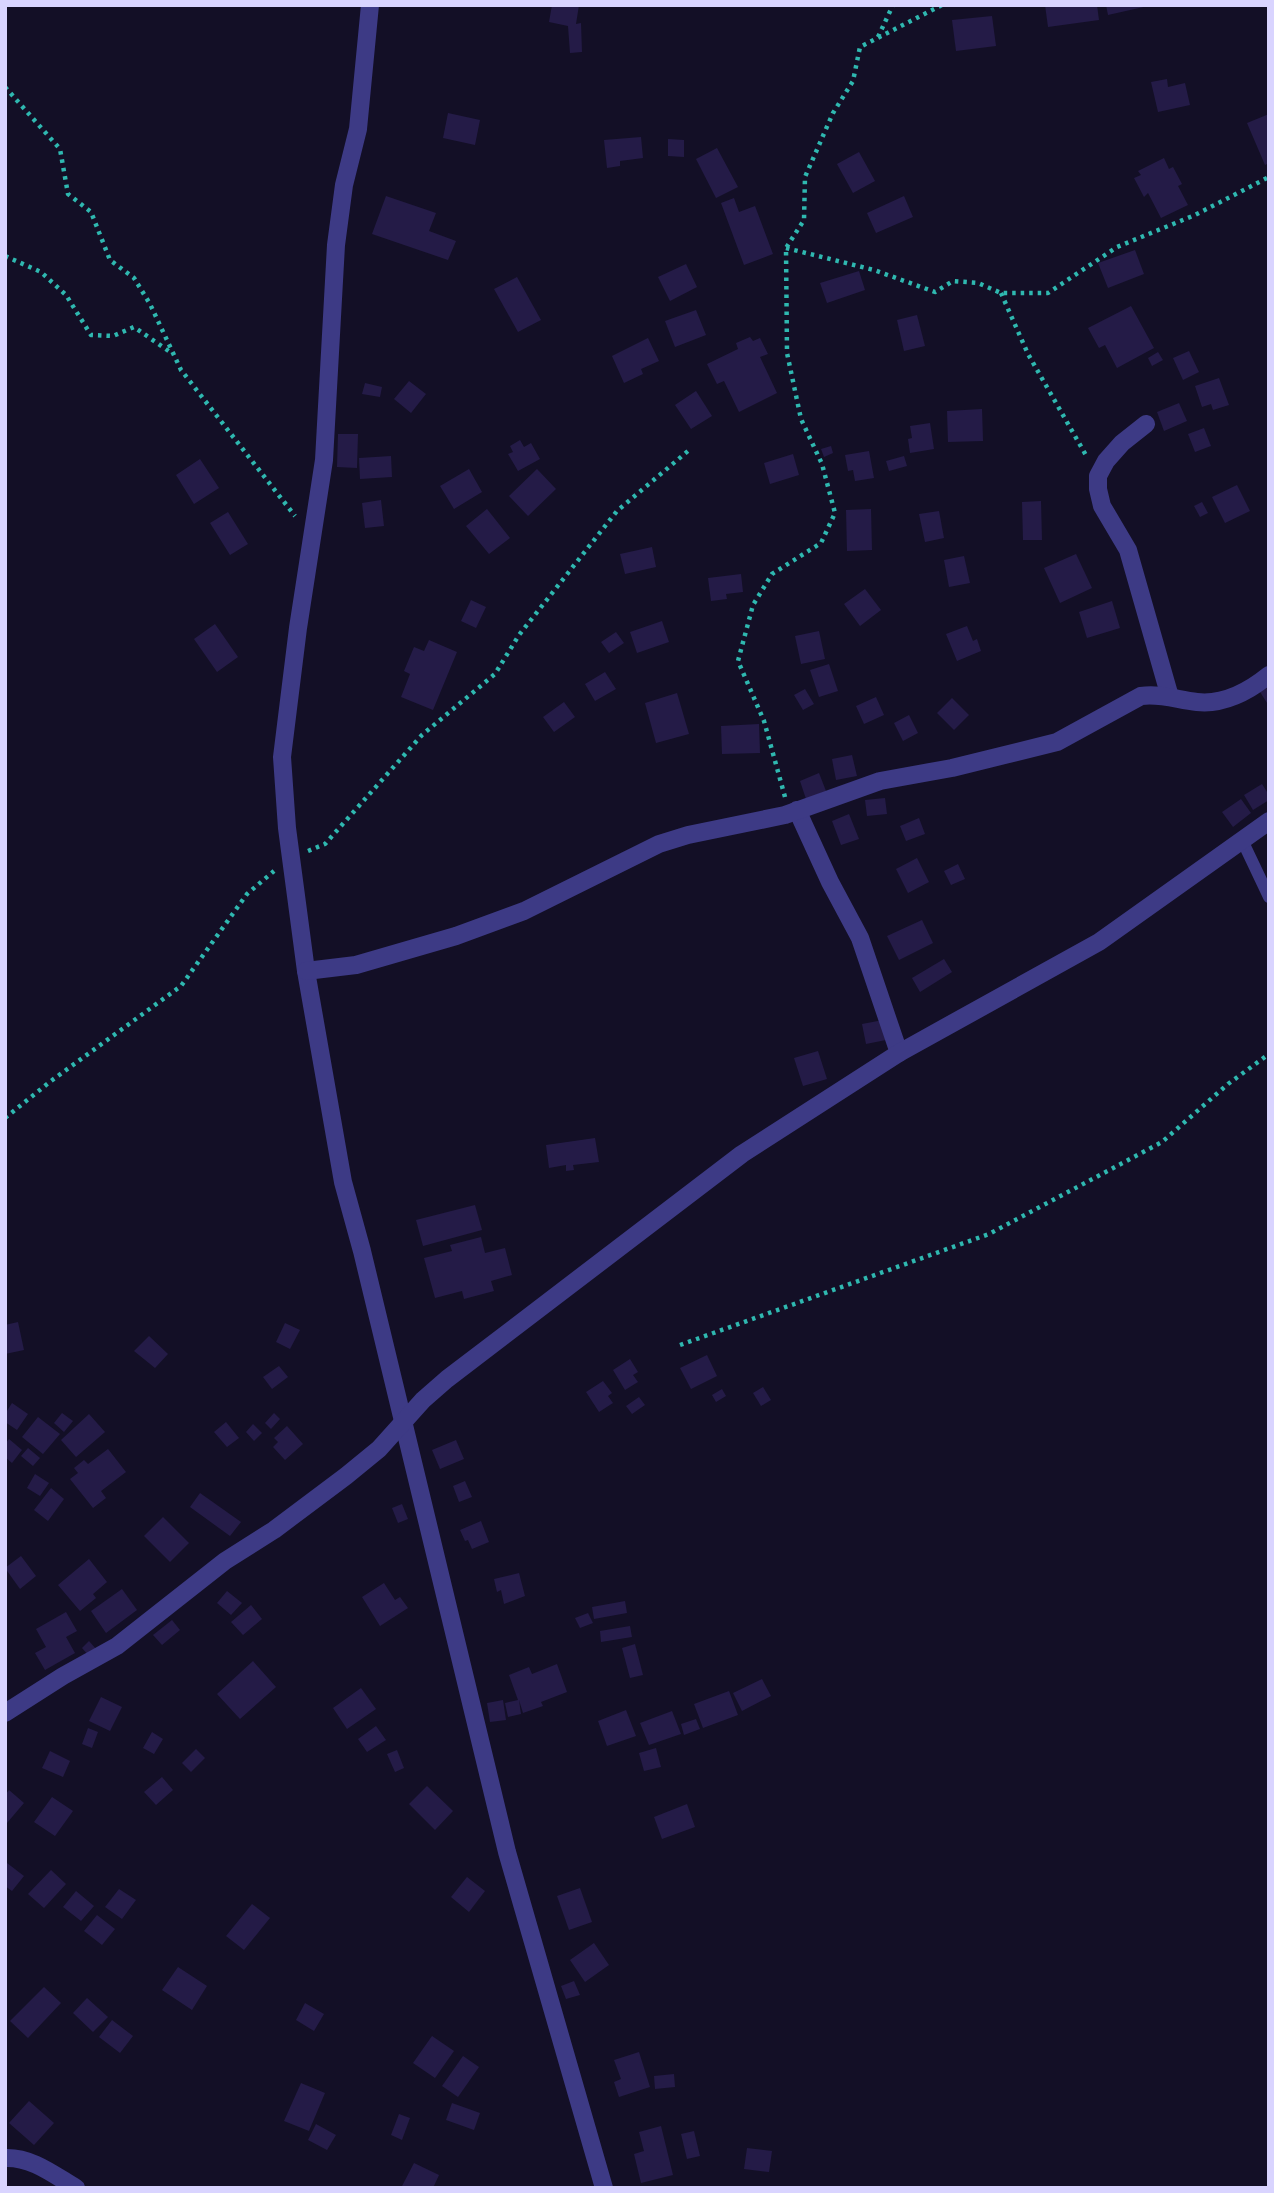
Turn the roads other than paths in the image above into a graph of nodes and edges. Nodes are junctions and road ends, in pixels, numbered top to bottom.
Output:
1 (370, 5) edge
2 (1146, 425) dead end
3 (1269, 675) edge
4 (1170, 697) junction
5 (791, 813) junction
6 (1269, 821) edge
7 (1242, 840) junction
8 (1269, 897) edge
9 (306, 971) junction
10 (899, 1053) junction
11 (402, 1423) junction
12 (9, 1708) edge
13 (5, 2158) edge
14 (76, 2188) edge
15 (604, 2188) edge

1 - 9 street
2 - 4 street
3 - 4 street
4 - 5 street
5 - 9 street
5 - 10 street
6 - 7 street
7 - 8 lane
7 - 10 street
9 - 11 street
10 - 11 street
11 - 12 street
11 - 15 street
13 - 14 street

